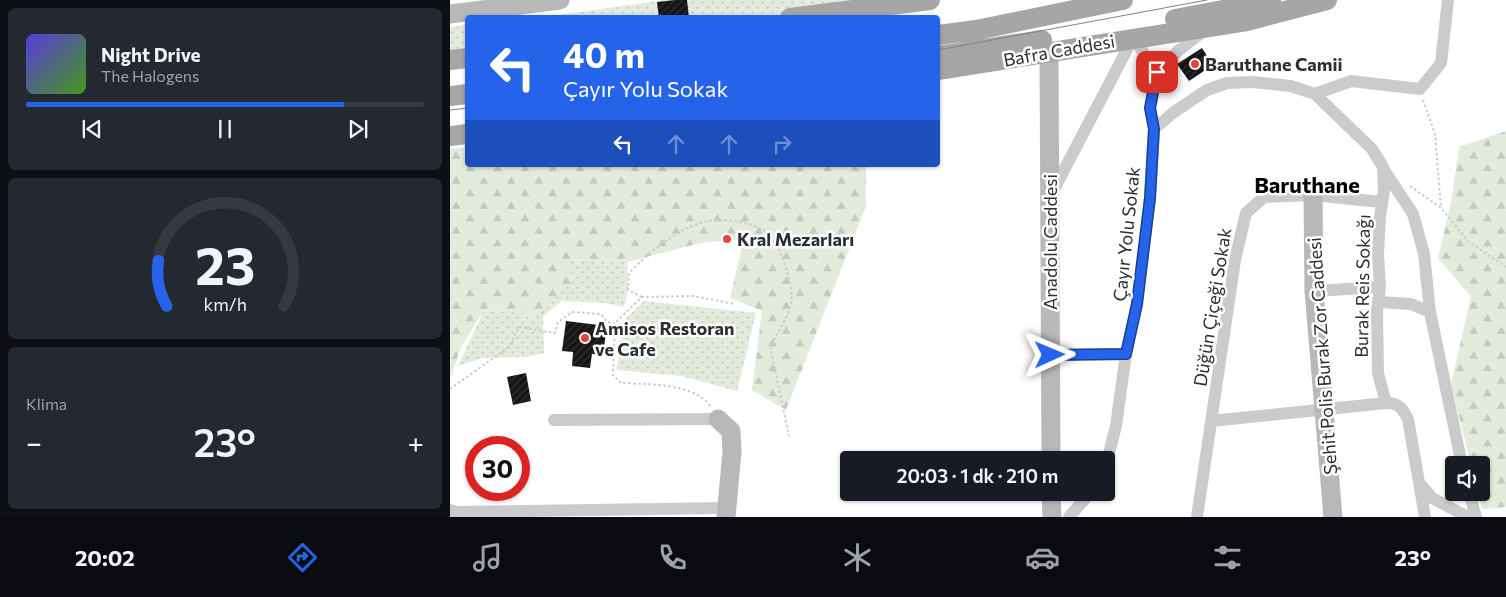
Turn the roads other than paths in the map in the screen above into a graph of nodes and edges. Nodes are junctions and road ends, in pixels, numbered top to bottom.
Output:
1 (560, 0) edge
2 (930, 0) edge
3 (1123, 0) edge
4 (1278, 0) edge
5 (1327, 0) edge
6 (1448, 0) edge
7 (497, 9) edge
8 (450, 14) edge
9 (813, 15) edge
10 (1208, 28) junction
11 (940, 35) edge
12 (1132, 38) junction
13 (1049, 53) junction
14 (940, 56) edge
15 (465, 58) edge
16 (450, 60) edge
17 (940, 70) edge
18 (1157, 72) junction
19 (465, 94) edge
20 (1315, 94) junction
21 (450, 96) edge
22 (465, 123) edge
23 (450, 125) edge
24 (1154, 129) junction
25 (465, 134) edge
26 (450, 136) edge
27 (1383, 168) junction
28 (1312, 195) junction
29 (1050, 197) junction
30 (1381, 202) junction
31 (1380, 287) junction
32 (1314, 291) junction
33 (1380, 302) junction
34 (1430, 312) junction
35 (1126, 354) junction
36 (1050, 355) junction
37 (1386, 403) junction
38 (1324, 410) junction
39 (718, 419) joint
40 (554, 420) dead end
41 (1211, 421) junction
42 (1051, 451) edge
43 (1110, 451) edge
44 (1460, 456) edge
45 (1420, 483) junction
46 (1052, 501) edge
47 (1083, 501) edge
48 (1472, 501) edge
49 (450, 510) edge
50 (726, 512) edge
51 (502, 514) edge
52 (1052, 517) edge
53 (1070, 517) edge
54 (1197, 517) edge
55 (1333, 517) edge
56 (1425, 517) edge
57 (1468, 517) edge
58 (1476, 517) edge

1 - 7 main road
2 - 9 main road
3 - 11 main road
4 - 14 main road, Bafra Caddesi
5 - 10 main road, Bafra Caddesi
6 - 20 street
7 - 8 main road
10 - 12 main road, Bafra Caddesi
10 - 18 street
12 - 13 main road, Bafra Caddesi
12 - 18 street
12 - 29 street
13 - 17 main road, Bafra Caddesi
13 - 29 main road, Anadolu Caddesi
15 - 16 main road
18 - 24 street, Çayır Yolu Sokak
19 - 21 main road
20 - 24 street, Burak Reis Sokağı
20 - 27 street, Burak Reis Sokağı
22 - 23 main road
24 - 35 street, Çayır Yolu Sokak
25 - 26 main road
27 - 30 street, Burak Reis Sokağı
27 - 34 street
28 - 30 street, Düğün Çiçeği Sokak
28 - 32 main road, Şehit Polis Burak Zor Caddesi
28 - 41 street, Düğün Çiçeği Sokak
29 - 36 main road, Anadolu Caddesi
30 - 31 street, Burak Reis Sokağı
31 - 32 street
31 - 33 street, Burak Reis Sokağı
32 - 38 main road, Şehit Polis Burak Zor Caddesi
33 - 34 street
33 - 37 street, Burak Reis Sokağı
34 - 44 street
35 - 36 street
35 - 43 street, Çayır Yolu Sokak
36 - 42 main road, Anadolu Caddesi
37 - 38 street
37 - 45 street
38 - 41 street
38 - 55 main road, Şehit Polis Burak Zor Caddesi
39 - 40 street
39 - 50 main road
41 - 54 street, Düğün Çiçeği Sokak
45 - 56 street
45 - 57 street
46 - 52 main road
47 - 53 street
48 - 58 street
49 - 51 street
50 - 51 street

